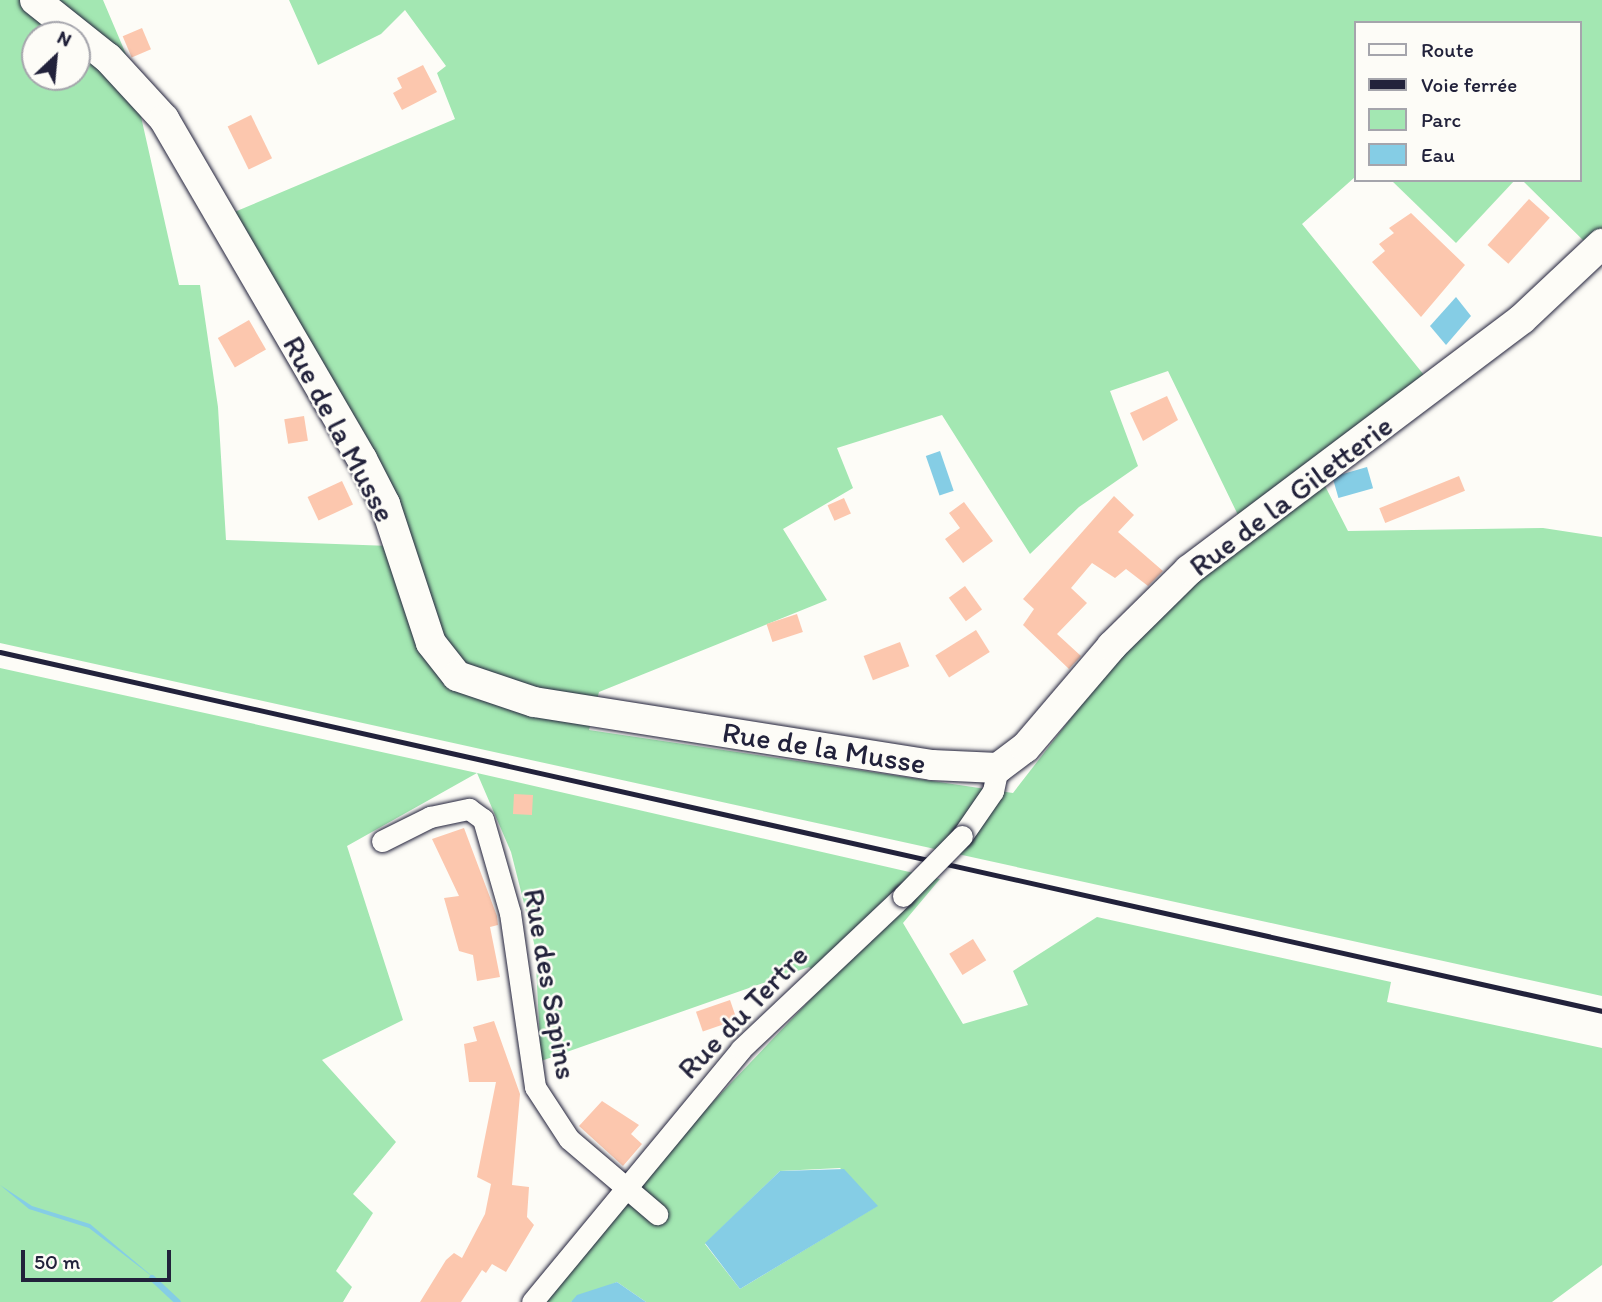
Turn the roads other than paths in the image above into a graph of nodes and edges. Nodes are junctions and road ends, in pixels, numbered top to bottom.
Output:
1 (35, 0) edge
2 (1602, 244) edge
3 (998, 768) junction
4 (382, 841) dead end
5 (628, 1191) junction
6 (657, 1214) dead end
7 (532, 1302) edge

1 - 3 street, Rue de la Musse
2 - 3 street, Rue de la Giletterie
3 - 5 street, Rue du Tertre, bridge
4 - 5 street, Rue des Sapins
5 - 6 street, Rue des Sapins
5 - 7 street, Rue du Tertre

